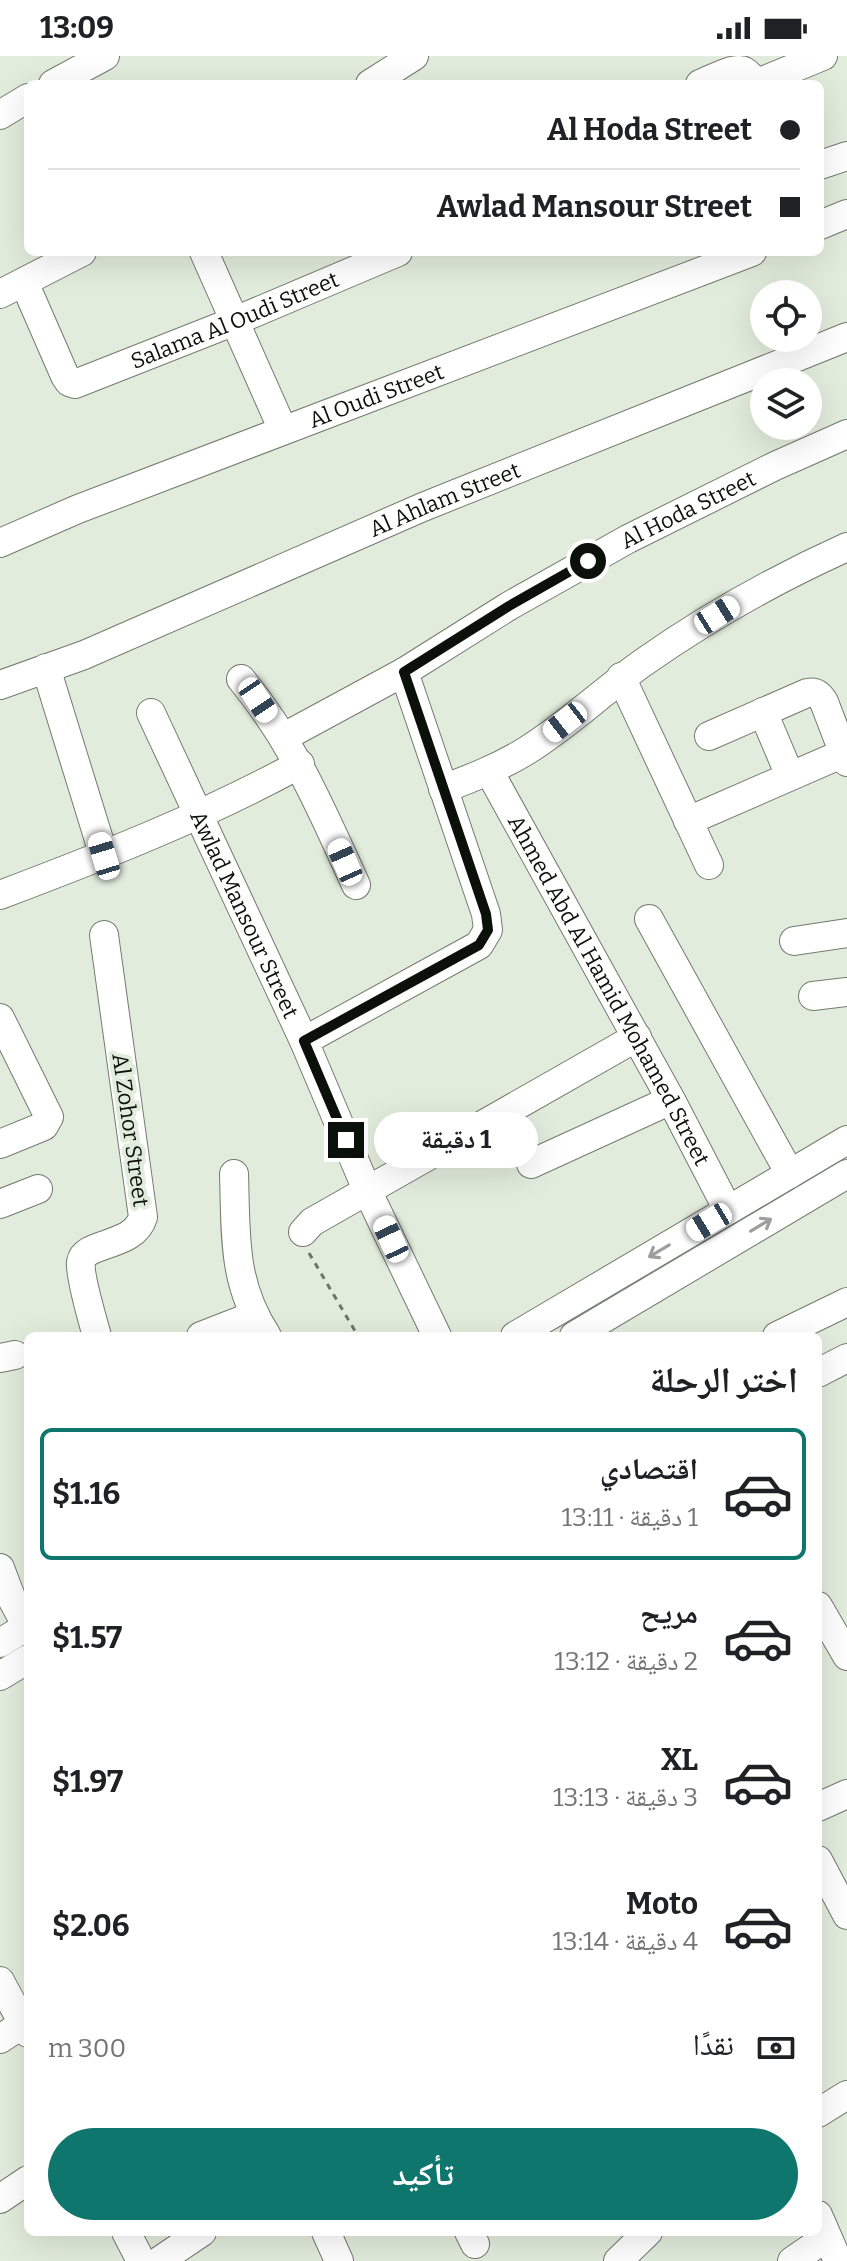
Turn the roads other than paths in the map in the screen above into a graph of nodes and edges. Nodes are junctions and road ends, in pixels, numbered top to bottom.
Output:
1 (105, 56) edge
2 (414, 56) edge
3 (823, 56) edge
4 (748, 72) edge
5 (60, 80) edge
6 (376, 80) edge
7 (710, 80) edge
8 (768, 80) edge
9 (24, 100) edge
10 (0, 115) edge
11 (847, 156) edge
12 (824, 164) edge
13 (847, 214) edge
14 (824, 223) edge
15 (74, 256) edge
16 (206, 256) edge
17 (389, 256) edge
18 (729, 256) edge
19 (706, 260) edge
20 (12, 288) edge
21 (235, 321) junction
22 (847, 337) edge
23 (283, 430) junction
24 (847, 434) edge
25 (0, 543) edge
26 (847, 547) edge
27 (46, 668) junction
28 (404, 672) junction
29 (621, 677) junction
30 (241, 679) dead end
31 (0, 685) edge
32 (763, 712) junction
33 (151, 713) dead end
34 (709, 736) dead end
35 (284, 737) junction
36 (845, 758) edge
37 (300, 764) junction
38 (489, 771) junction
39 (790, 776) junction
40 (443, 789) junction
41 (199, 816) junction
42 (688, 821) junction
43 (104, 856) junction
44 (709, 865) dead end
45 (356, 885) dead end
46 (0, 895) edge
47 (649, 919) dead end
48 (847, 933) edge
49 (104, 935) dead end
50 (794, 941) dead end
51 (847, 992) edge
52 (813, 996) dead end
53 (0, 1018) edge
54 (637, 1037) junction
55 (304, 1041) junction
56 (671, 1100) junction
57 (847, 1140) edge
58 (0, 1144) edge
59 (531, 1164) dead end
60 (234, 1174) dead end
61 (790, 1174) junction
62 (847, 1174) edge
63 (38, 1189) dead end
64 (367, 1190) junction
65 (0, 1204) edge
66 (718, 1216) junction
67 (303, 1232) road end
68 (722, 1248) junction
69 (847, 1302) edge
70 (261, 1326) edge
71 (96, 1332) edge
72 (225, 1332) edge
73 (435, 1332) edge
74 (522, 1332) edge
75 (581, 1332) edge
76 (785, 1332) edge
77 (847, 1358) edge
78 (822, 1371) edge
79 (0, 1568) edge
80 (822, 1614) edge
81 (24, 1621) edge
82 (24, 1629) edge
83 (0, 1643) edge
84 (837, 1644) edge
85 (24, 1661) edge
86 (0, 1676) edge
87 (847, 1794) edge
88 (822, 1805) edge
89 (822, 1868) edge
90 (847, 1915) edge
91 (0, 1981) edge
92 (24, 2024) edge
93 (24, 2029) edge
94 (0, 2039) edge
95 (847, 2095) edge
96 (822, 2111) edge
97 (24, 2183) edge
98 (0, 2199) edge
99 (128, 2236) edge
100 (196, 2236) edge
101 (644, 2236) edge
102 (828, 2238) edge
103 (141, 2261) edge
104 (159, 2261) edge
105 (618, 2261) edge
106 (792, 2261) edge

1 - 5 street
2 - 6 street
3 - 8 street
4 - 7 street
9 - 10 street
11 - 12 street
13 - 14 street
15 - 20 street
16 - 21 street
17 - 21 street, Salama Al Oudi Street
18 - 19 street, Al Oudi Street
19 - 23 street, Al Oudi Street
20 - 21 street, Salama Al Oudi Street
21 - 23 street
22 - 27 street, Al Ahlam Street
23 - 25 street, Al Oudi Street
24 - 28 street, Al Hoda Street
26 - 29 street
27 - 31 street
27 - 43 street
28 - 35 street, Al Hoda Street
28 - 40 street
29 - 38 street
29 - 42 street
30 - 35 street
32 - 34 street
32 - 36 street
32 - 39 street
33 - 41 street, Awlad Mansour Street
35 - 37 street
36 - 39 street
37 - 41 street
37 - 45 street
38 - 40 street
38 - 54 street, Ahmed Abd Al Hamid Mohamed Street
39 - 42 street
40 - 55 street
41 - 43 street
41 - 55 street, Awlad Mansour Street
42 - 44 street
43 - 46 street
47 - 61 street
48 - 50 street
49 - 71 street, Al Zohor Street
51 - 52 street
53 - 58 street
54 - 56 street, Ahmed Abd Al Hamid Mohamed Street
54 - 64 street
55 - 64 street, Awlad Mansour Street
56 - 59 street
56 - 66 street, Ahmed Abd Al Hamid Mohamed Street
57 - 61 street
60 - 70 street
61 - 66 street
68 -> 62 street
63 - 65 street
64 - 67 street
64 - 73 street, Awlad Mansour Street
66 - 68 street, Ahmed Abd Al Hamid Mohamed Street
66 -> 74 street
68 - 75 street
69 - 76 street
70 - 72 street
77 - 78 street
79 - 81 street
80 - 84 street
82 - 83 street
85 - 86 street
87 - 88 street
89 - 90 street
91 - 92 street
93 - 94 street
95 - 96 street
97 - 98 street
99 - 103 street
100 - 104 street
101 - 105 street
102 - 106 street

